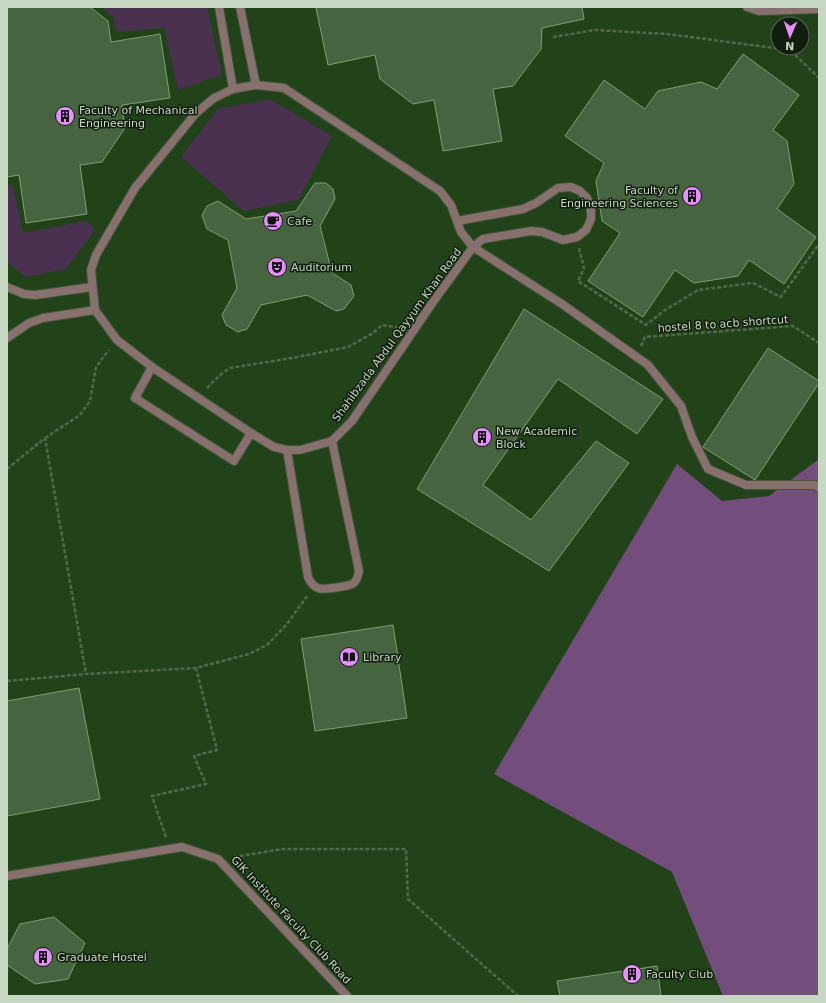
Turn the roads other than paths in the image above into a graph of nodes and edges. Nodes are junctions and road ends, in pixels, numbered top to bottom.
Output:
1 (219, 7) edge
2 (240, 7) edge
3 (747, 7) edge
4 (819, 9) edge
5 (256, 85) junction
6 (233, 89) junction
7 (457, 221) junction
8 (473, 247) junction
9 (7, 288) edge
10 (92, 288) junction
11 (95, 310) junction
12 (7, 338) edge
13 (152, 367) junction
14 (251, 433) junction
15 (332, 441) junction
16 (287, 450) junction
17 (819, 488) edge
18 (7, 876) edge
19 (347, 996) edge

1 - 6 lane
2 - 5 lane
3 - 4 lane
5 - 6 lane, Shahibzada Abdul Qayyum Khan Road
5 - 7 lane, Shahibzada Abdul Qayyum Khan Road
6 - 10 lane, Shahibzada Abdul Qayyum Khan Road
7 - 8 lane, Shahibzada Abdul Qayyum Khan Road
7 - 8 lane
8 - 15 lane, Shahibzada Abdul Qayyum Khan Road
8 - 17 lane
9 - 10 lane
10 - 11 lane, Shahibzada Abdul Qayyum Khan Road
11 - 12 lane
11 - 13 lane, Shahibzada Abdul Qayyum Khan Road
13 - 14 lane, Shahibzada Abdul Qayyum Khan Road
13 - 14 lane
14 - 16 lane, Shahibzada Abdul Qayyum Khan Road
15 - 16 lane, Shahibzada Abdul Qayyum Khan Road
15 - 16 lane
18 - 19 lane, GIK Institute Faculty Club Road

